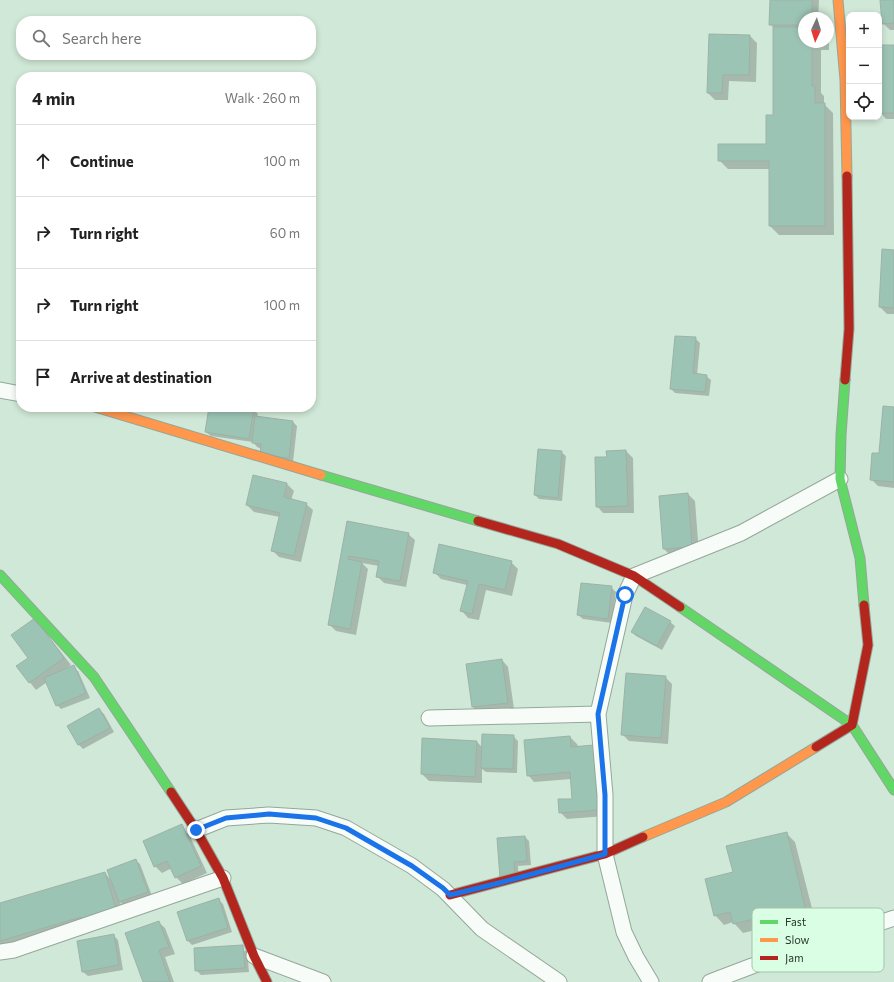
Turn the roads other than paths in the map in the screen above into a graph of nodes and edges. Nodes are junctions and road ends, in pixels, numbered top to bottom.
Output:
1 (838, 0) edge
2 (0, 390) edge
3 (16, 393) edge
4 (112, 412) edge
5 (840, 479) junction
6 (0, 575) edge
7 (634, 576) junction
8 (598, 714) junction
9 (429, 718) dead end
10 (852, 725) junction
11 (894, 790) edge
12 (196, 830) junction
13 (605, 854) junction
14 (223, 878) junction
15 (450, 895) junction
16 (894, 918) edge
17 (884, 921) edge
18 (0, 952) edge
19 (254, 956) junction
20 (752, 966) edge
21 (267, 982) edge
22 (323, 982) edge
23 (559, 982) edge
24 (651, 982) edge
25 (710, 982) edge

1 - 5 street
2 - 3 street
4 - 7 street
5 - 7 street
5 - 10 street
6 - 12 street
7 - 8 street
7 - 10 street
8 - 9 street
8 - 13 street
10 - 11 street
10 - 13 street
12 - 14 street
12 - 15 street
13 - 15 street
13 - 24 street
14 - 18 street
14 - 19 street
15 - 23 street
16 - 17 street
19 - 21 street
19 - 22 street
20 - 25 street

